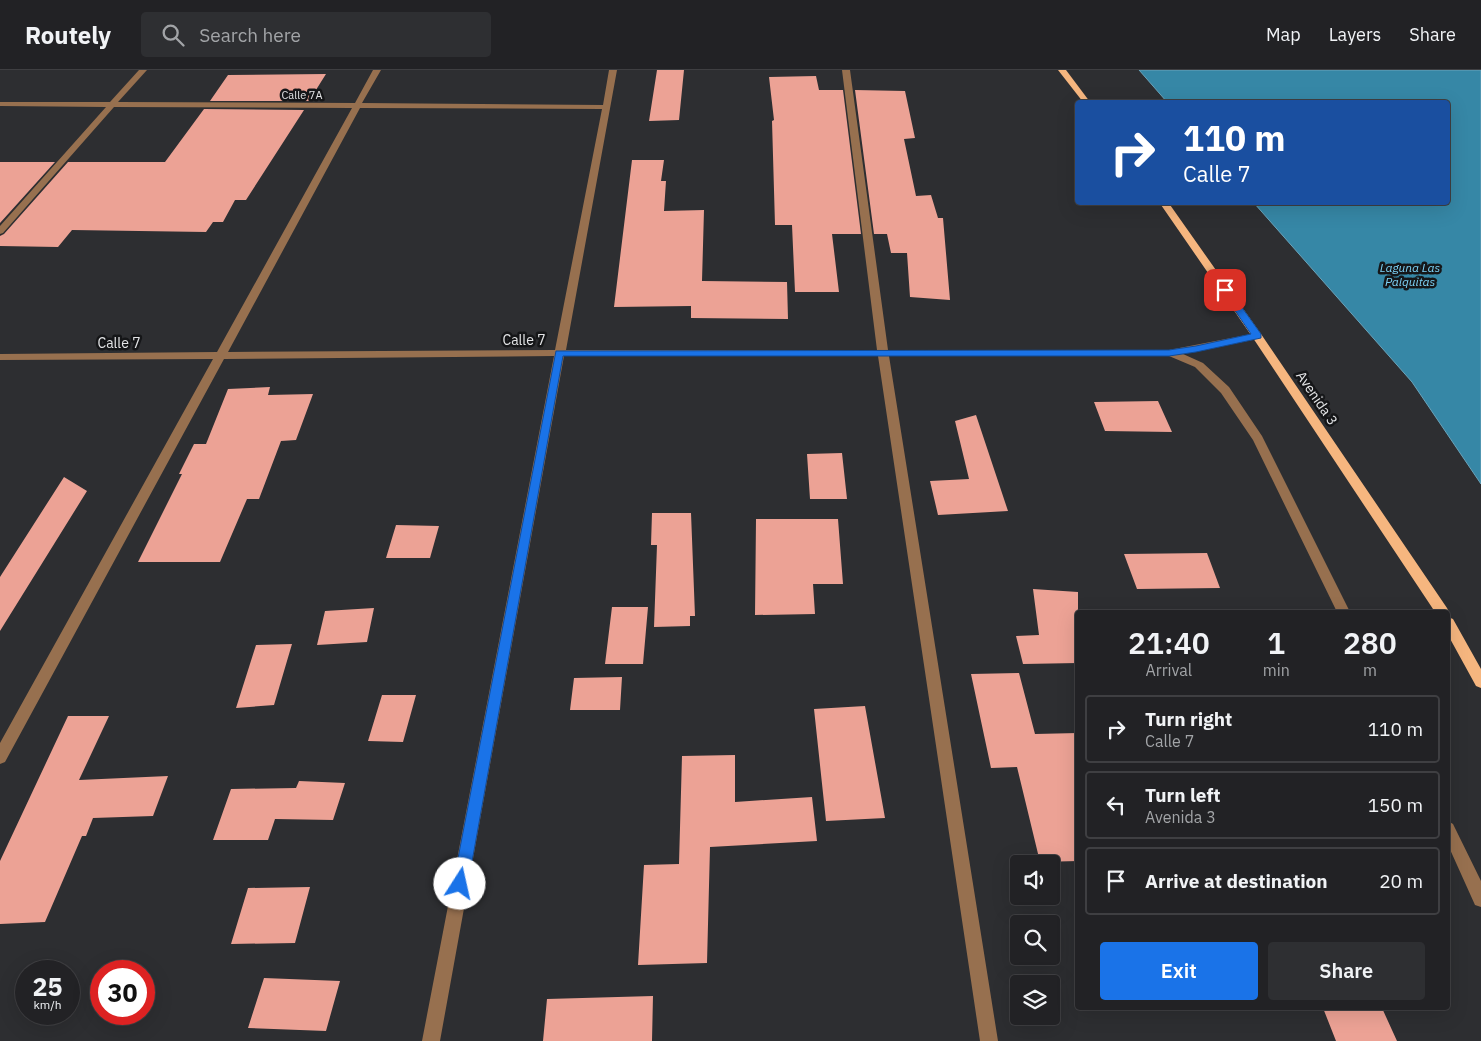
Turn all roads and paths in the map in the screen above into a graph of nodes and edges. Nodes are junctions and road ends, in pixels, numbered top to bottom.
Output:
1 (143, 70) edge
2 (377, 70) edge
3 (613, 70) edge
4 (846, 70) edge
5 (1062, 70) edge
6 (1085, 100) edge
7 (0, 104) edge
8 (112, 105) junction
9 (356, 106) junction
10 (604, 106) junction
11 (1165, 205) edge
12 (0, 231) edge
13 (1257, 336) junction
14 (559, 353) junction
15 (883, 353) junction
16 (1169, 353) junction
17 (220, 356) junction
18 (0, 357) edge
19 (1342, 610) edge
20 (1441, 610) edge
21 (1450, 627) edge
22 (1481, 682) edge
23 (0, 757) edge
24 (1450, 833) edge
25 (1481, 899) edge
26 (431, 1041) edge
27 (989, 1041) edge

1 - 8 street
2 - 9 street
3 - 10 street
4 - 15 street
5 - 6 main road
7 - 8 street, Calle 7A
8 - 9 street, Calle 7A
8 - 12 street
9 - 10 street, Calle 7A
9 - 17 street
10 - 14 street
11 - 13 main road, Avenida 3
13 - 16 street, Calle 7
13 - 20 main road, Avenida 3
14 - 15 street, Calle 7
14 - 17 street, Calle 7
14 - 26 street
15 - 16 street, Calle 7
15 - 27 street
16 - 19 street
17 - 18 street, Calle 7
17 - 23 street
21 - 22 main road
24 - 25 street

